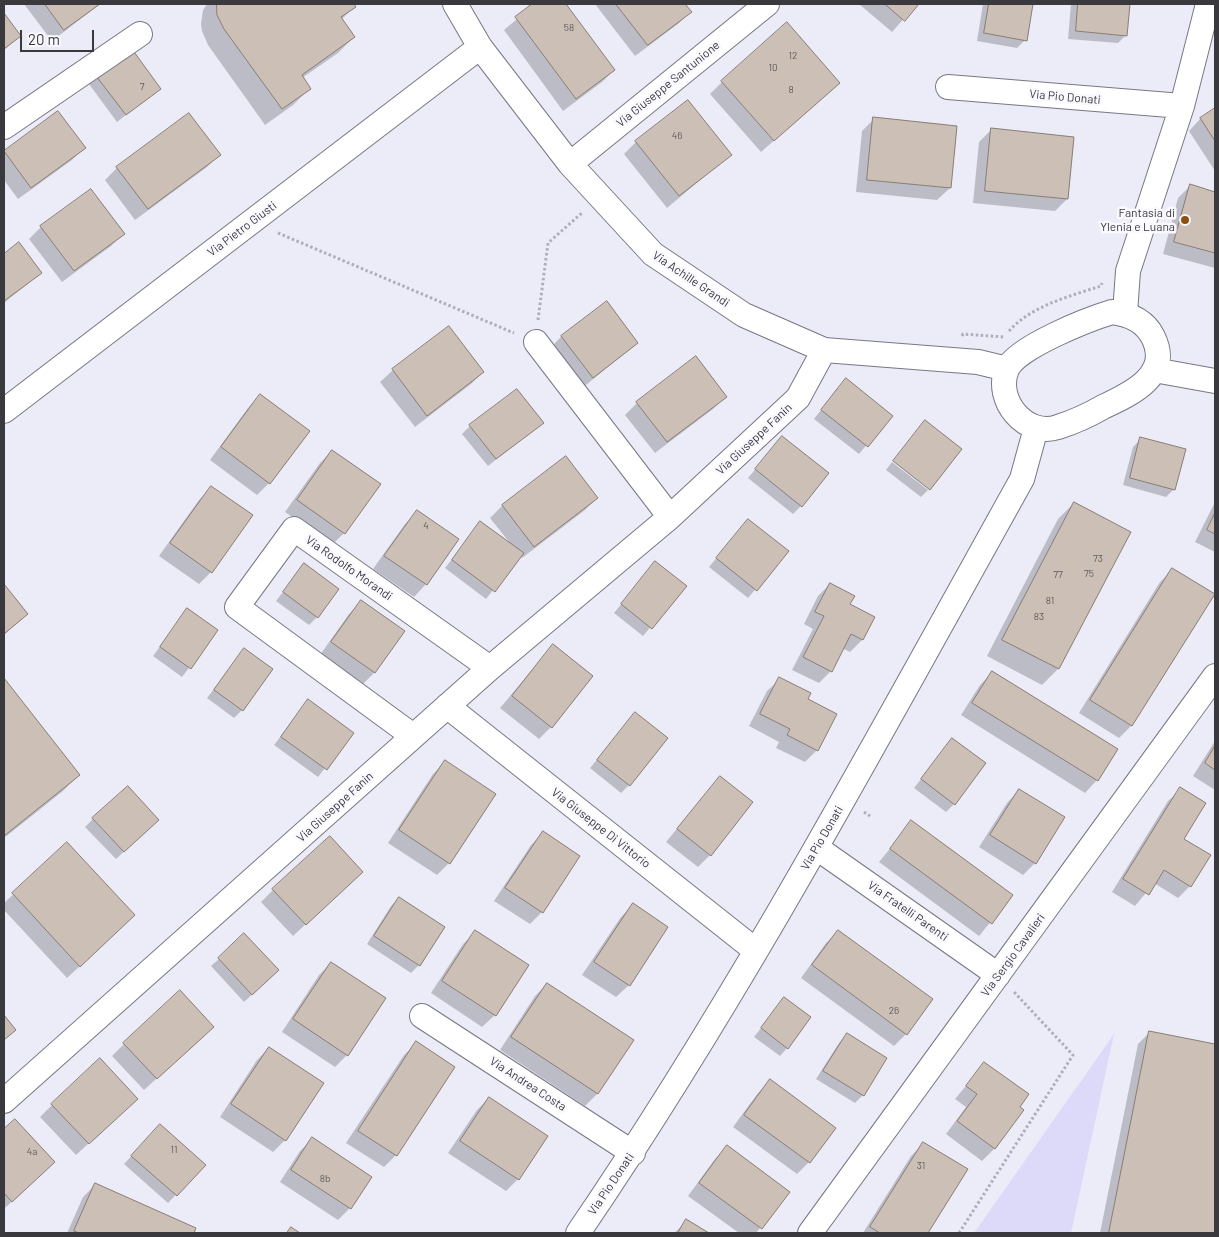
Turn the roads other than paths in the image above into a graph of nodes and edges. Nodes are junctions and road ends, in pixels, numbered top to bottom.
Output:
1 (455, 4) edge
2 (767, 4) edge
3 (1208, 4) edge
4 (140, 34) dead end
5 (480, 47) junction
6 (948, 87) dead end
7 (1182, 106) junction
8 (4, 128) edge
9 (570, 164) junction
10 (1124, 313) junction
11 (536, 342) road end
12 (824, 350) junction
13 (1007, 369) junction
14 (1154, 370) junction
15 (1215, 381) edge
16 (4, 411) edge
17 (1036, 428) junction
18 (670, 517) junction
19 (490, 668) junction
20 (1215, 676) edge
21 (447, 706) junction
22 (413, 736) junction
23 (817, 848) junction
24 (755, 950) junction
25 (998, 975) junction
26 (422, 1016) dead end
27 (4, 1101) edge
28 (633, 1153) junction
29 (578, 1233) edge
30 (810, 1233) edge

1 - 5 street, Via Achille Grandi
2 - 9 street, Via Giuseppe Santunione
3 - 7 street
4 - 8 street
5 - 9 street, Via Achille Grandi
5 - 16 street, Via Pietro Giusti
6 - 7 street, Via Pio Donati
7 - 10 street
9 - 12 street, Via Achille Grandi
10 - 13 street
10 - 14 street
11 - 18 street
12 - 13 street, Via Achille Grandi
12 - 18 street, Via Giuseppe Fanin
13 - 17 street
14 - 15 street
14 - 17 street
17 - 23 street, Via Pio Donati
18 - 19 street, Via Giuseppe Fanin
19 - 21 street, Via Giuseppe Fanin
19 - 22 street, Via Rodolfo Morandi
20 - 25 street, Via Sergio Cavalieri
21 - 22 street, Via Giuseppe Fanin
21 - 24 street, Via Giuseppe Di Vittorio
22 - 27 street, Via Giuseppe Fanin
23 - 24 street, Via Pio Donati
23 - 25 street, Via Fratelli Parenti
24 - 28 street, Via Pio Donati
25 - 30 street, Via Sergio Cavalieri
26 - 28 street, Via Andrea Costa
28 - 29 street, Via Pio Donati

